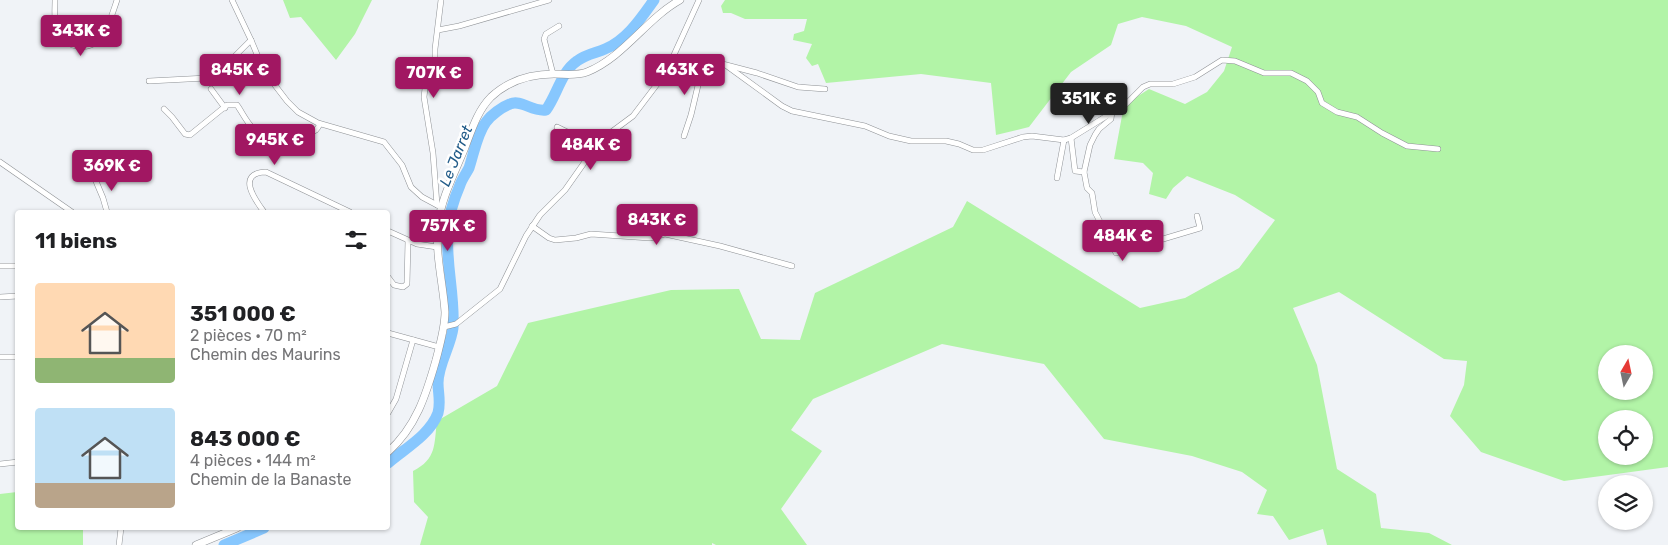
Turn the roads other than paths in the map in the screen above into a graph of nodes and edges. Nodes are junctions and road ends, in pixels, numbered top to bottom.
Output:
1 (55, 0) edge
2 (117, 0) edge
3 (232, 0) edge
4 (442, 0) edge
5 (549, 0) edge
6 (680, 0) edge
7 (699, 0) edge
8 (559, 26) dead end
9 (438, 30) junction
10 (252, 40) junction
11 (673, 57) junction
12 (704, 60) junction
13 (727, 66) junction
14 (557, 74) junction
15 (149, 82) dead end
16 (211, 89) dead end
17 (825, 89) dead end
18 (225, 108) junction
19 (164, 109) dead end
20 (1112, 112) junction
21 (320, 124) junction
22 (557, 127) dead end
23 (684, 136) dead end
24 (1071, 138) junction
25 (1064, 140) junction
26 (596, 146) junction
27 (1438, 149) dead end
28 (0, 162) edge
29 (1084, 172) junction
30 (1057, 178) dead end
31 (94, 180) dead end
32 (332, 204) junction
33 (439, 206) junction
34 (69, 210) edge
35 (106, 210) edge
36 (262, 210) edge
37 (337, 210) edge
38 (346, 210) edge
39 (1197, 216) dead end
40 (532, 226) junction
41 (390, 232) edge
42 (408, 241) junction
43 (437, 246) junction
44 (0, 266) edge
45 (15, 266) edge
46 (792, 266) dead end
47 (390, 280) edge
48 (15, 296) edge
49 (0, 297) edge
50 (446, 326) junction
51 (390, 334) edge
52 (413, 340) junction
53 (439, 347) junction
54 (15, 356) edge
55 (0, 357) edge
56 (390, 410) edge
57 (390, 450) edge
58 (15, 462) edge
59 (0, 464) edge
60 (121, 530) edge
61 (232, 530) edge
62 (119, 545) edge
63 (196, 545) edge

1 - 2 street
3 - 10 street
4 - 9 street
5 - 9 street
6 - 14 main road
7 - 11 street
8 - 14 street
9 - 33 street
10 - 15 street
10 - 21 street
11 - 12 street
11 - 26 street
12 - 13 street
12 - 23 street
13 - 17 street
13 - 25 street
14 - 33 main road
16 - 18 street
18 - 19 street
18 - 21 street
20 - 24 street
20 - 27 street
20 - 29 street
21 - 33 street
22 - 26 street
24 - 25 street
24 - 29 street
25 - 30 street
26 - 40 street
28 - 34 street
29 - 39 street
31 - 35 street
32 - 36 street
32 - 37 street
32 - 38 street
33 - 43 main road
40 - 46 street
40 - 50 street
41 - 42 street
42 - 43 street
42 - 47 street
43 - 50 main road
44 - 45 street
48 - 49 street
50 - 53 main road
51 - 52 street
52 - 53 street
52 - 56 street
53 - 57 main road
54 - 55 street
58 - 59 street
60 - 62 street
61 - 63 main road

